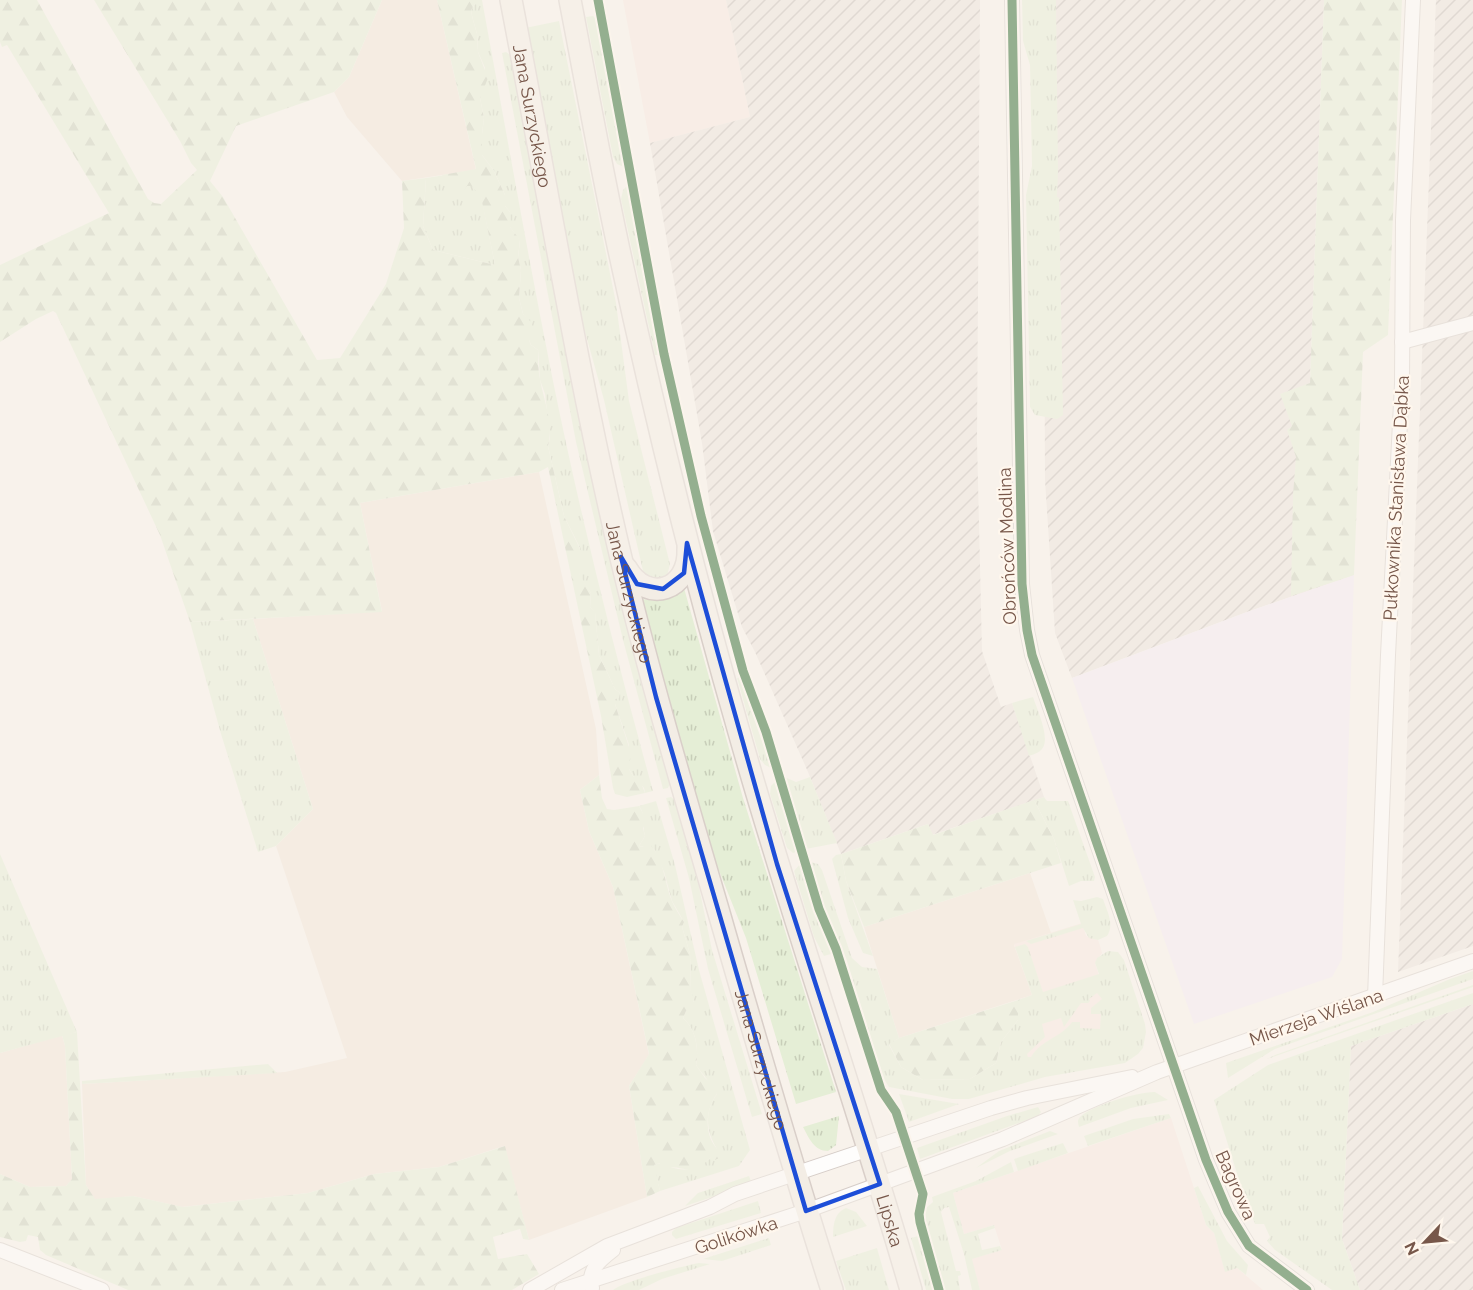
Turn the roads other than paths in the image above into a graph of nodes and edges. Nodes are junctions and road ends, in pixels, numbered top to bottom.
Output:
1 (511, 0) edge
2 (570, 0) edge
3 (1012, 0) edge
4 (1413, 0) edge
5 (1473, 322) edge
6 (1402, 342) junction
7 (687, 543) junction
8 (621, 557) junction
9 (1473, 961) edge
10 (1375, 997) junction
11 (1173, 1067) junction
12 (1157, 1072) junction
13 (869, 1150) junction
14 (795, 1174) junction
15 (880, 1184) junction
16 (807, 1211) junction
17 (629, 1238) junction
18 (0, 1250) edge
19 (554, 1276) junction
20 (592, 1286) edge
21 (102, 1290) edge
22 (530, 1290) edge
23 (562, 1290) edge
24 (832, 1290) edge
25 (911, 1290) edge
26 (1307, 1290) edge

1 - 8 main road, Jana Surzyckiego
2 - 7 main road
3 - 11 street, Obrońców Modlina
4 - 6 street, Pułkownika Stanisława Dąbka
5 - 6 street
6 - 10 street, Pułkownika Stanisława Dąbka
7 - 8 main road
7 - 13 main road
8 - 14 main road, Jana Surzyckiego
9 - 10 street, Mierzeja Wiślana
10 - 11 street, Mierzeja Wiślana
11 - 12 street, Mierzeja Wiślana
11 - 26 street, Bagrowa
12 - 13 street, Mierzeja Wiślana
12 - 15 street, Mierzeja Wiślana
13 - 14 street, Golikówka
13 - 15 main road, Lipska
14 - 16 main road
14 - 17 street, Golikówka
15 - 16 street, Golikówka
15 - 25 main road, Lipska
16 - 20 street, Golikówka
16 - 24 main road
17 - 19 street, Golikówka
17 - 20 street, Golikówka
18 - 21 street
19 - 20 street, Golikówka
19 - 22 street, Golikówka
20 - 23 street, Golikówka

